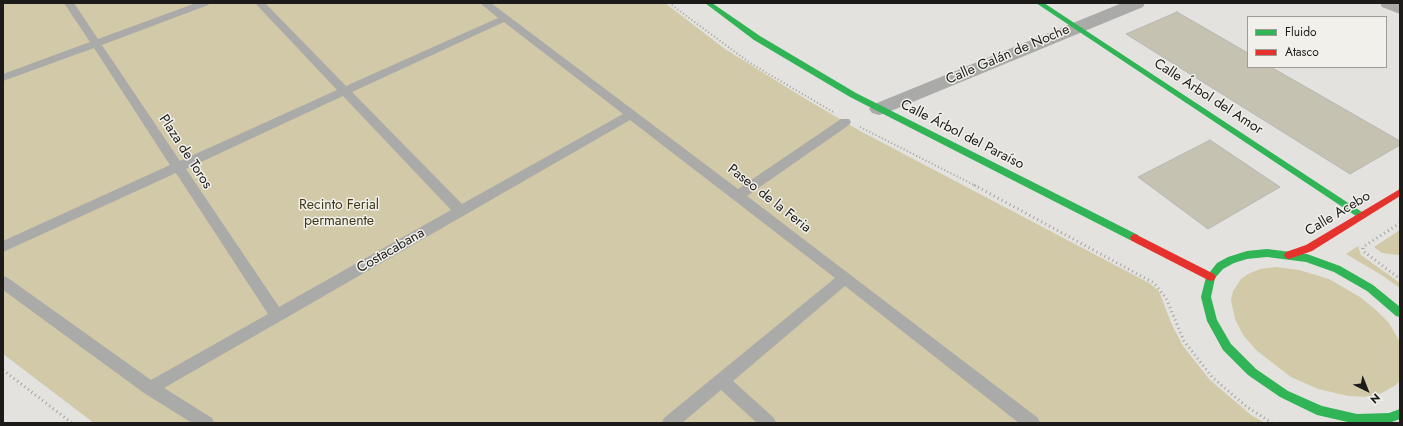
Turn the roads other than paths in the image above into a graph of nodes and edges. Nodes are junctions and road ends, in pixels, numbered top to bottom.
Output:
1 (69, 3) edge
2 (205, 3) edge
3 (260, 3) edge
4 (485, 3) edge
5 (708, 3) edge
6 (1040, 3) edge
7 (1137, 3) edge
8 (1388, 3) edge
9 (1400, 9) edge
10 (505, 18) junction
11 (1076, 27) junction
12 (97, 43) junction
13 (3, 78) edge
14 (345, 92) junction
15 (879, 109) junction
16 (631, 114) junction
17 (841, 118) road end
18 (177, 168) junction
19 (1400, 192) edge
20 (738, 196) junction
21 (461, 212) junction
22 (1362, 216) junction
23 (3, 247) edge
24 (1289, 255) junction
25 (1211, 277) junction
26 (845, 278) junction
27 (3, 282) edge
28 (1400, 313) edge
29 (277, 316) junction
30 (722, 380) junction
31 (150, 388) junction
32 (1400, 414) edge
33 (206, 423) edge
34 (670, 423) edge
35 (768, 423) edge
36 (1032, 423) edge

1 - 12 lane, Plaza de Toros
2 - 12 lane
3 - 14 lane
4 - 10 lane, Paseo de la Feria
5 - 15 street, Calle Árbol del Paraíso
6 - 11 street, Calle Árbol del Amor
7 - 11 street, Calle Galán de Noche
8 - 9 street
10 - 14 lane
10 - 16 lane, Paseo de la Feria
11 - 15 street, Calle Galán de Noche
11 - 22 street, Calle Árbol del Amor
12 - 13 lane
12 - 18 lane, Plaza de Toros
14 - 18 lane
14 - 21 lane
15 - 25 street, Calle Árbol del Paraíso
16 - 20 lane, Paseo de la Feria
16 - 21 lane, Costacabana
17 - 20 lane
18 - 23 lane
18 - 29 lane, Plaza de Toros
19 - 22 street, Calle Acebo
20 - 26 lane, Paseo de la Feria
21 - 29 lane, Costacabana
22 - 24 street, Calle Acebo
24 - 25 street
24 - 28 street
25 - 32 street
26 - 30 lane
26 - 36 lane, Paseo de la Feria
27 - 31 lane
29 - 31 lane, Costacabana
30 - 34 lane
30 - 35 lane
31 - 33 lane

